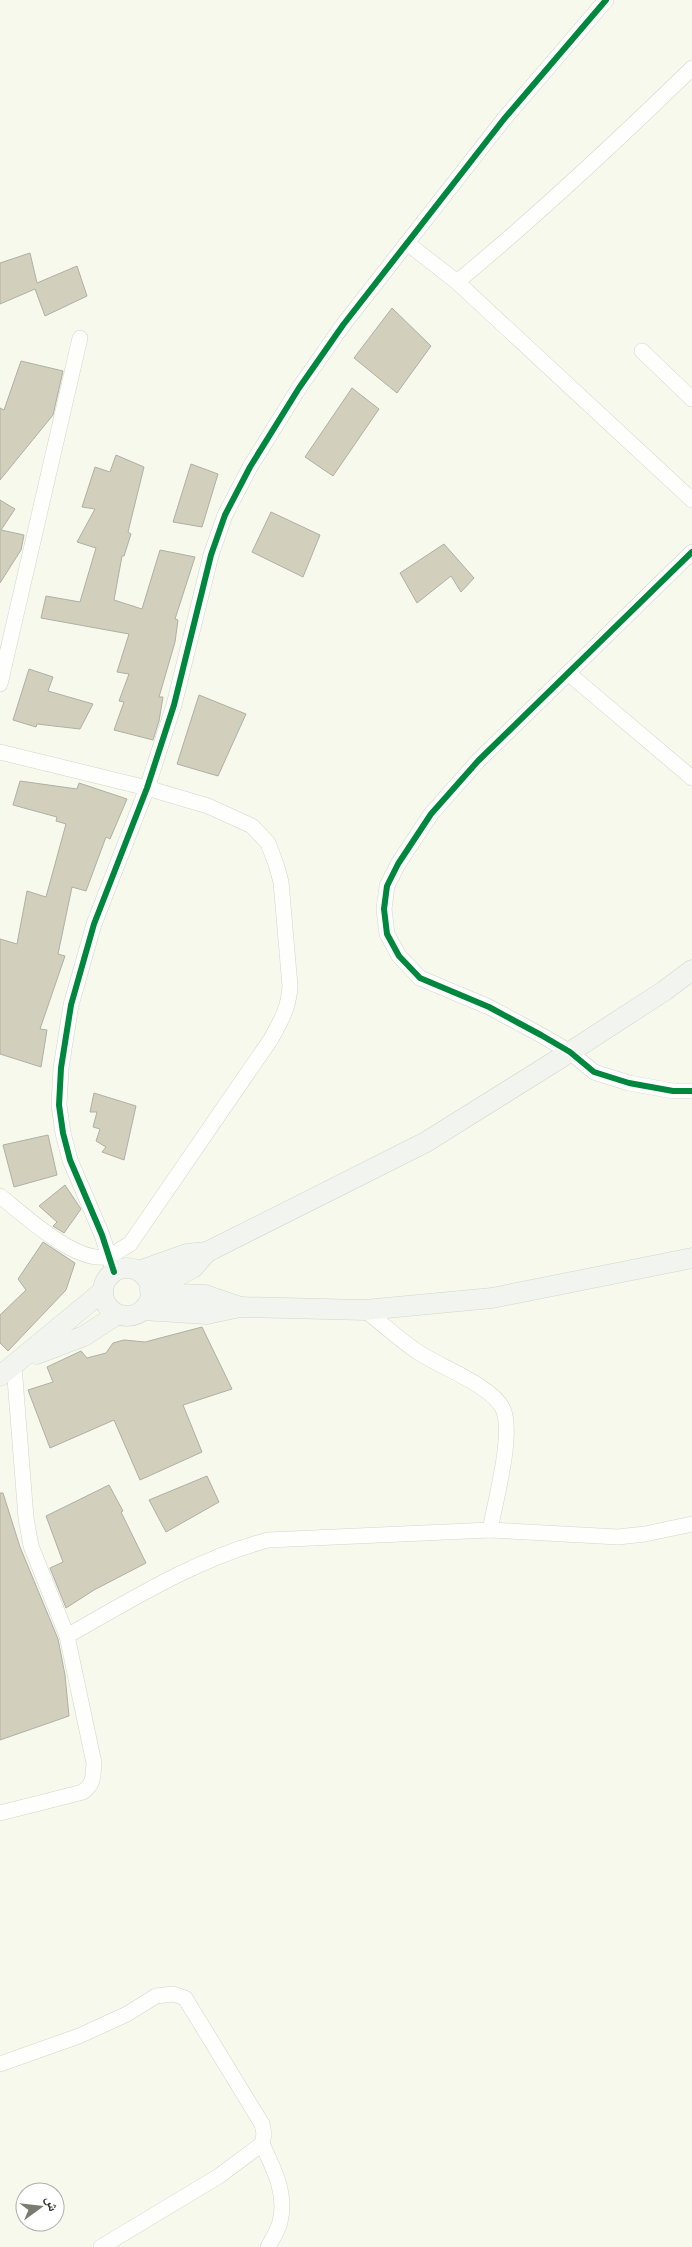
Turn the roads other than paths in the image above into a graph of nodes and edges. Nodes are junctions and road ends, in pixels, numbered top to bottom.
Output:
1 (606, 0) edge
2 (692, 68) edge
3 (407, 243) junction
4 (457, 282) junction
5 (80, 338) dead end
6 (642, 352) dead end
7 (692, 399) edge
8 (692, 500) edge
9 (692, 552) edge
10 (568, 673) junction
11 (0, 684) edge
12 (0, 752) edge
13 (692, 778) edge
14 (147, 788) junction
15 (692, 970) edge
16 (570, 1052) junction
17 (692, 1091) edge
18 (0, 1196) edge
19 (208, 1252) junction
20 (692, 1258) edge
21 (111, 1264) junction
22 (139, 1272) junction
23 (103, 1291) junction
24 (147, 1298) junction
25 (364, 1310) junction
26 (118, 1314) junction
27 (12, 1367) edge
28 (692, 1524) edge
29 (490, 1530) junction
30 (67, 1636) junction
31 (0, 1813) edge
32 (0, 2064) edge
33 (262, 2144) junction
34 (101, 2247) edge
35 (268, 2247) edge

1 - 3 street
2 - 4 street
3 - 4 street
3 - 14 street
4 - 8 street
5 - 11 street
6 - 7 street
9 - 10 street
10 - 13 street
10 - 16 street
12 - 14 street
14 - 21 street
14 - 21 street
15 - 16 street
16 - 17 street
16 - 19 street
18 - 21 street
19 - 22 street
19 - 24 street
20 - 25 street
21 - 22 street
21 - 23 street
22 - 24 street
23 - 26 street
23 - 27 street
24 - 25 street
24 - 26 street
25 - 29 street
26 - 27 street
27 - 30 street
28 - 29 street
29 - 30 street
30 - 31 street
32 - 33 street
33 - 34 street
33 - 35 street

